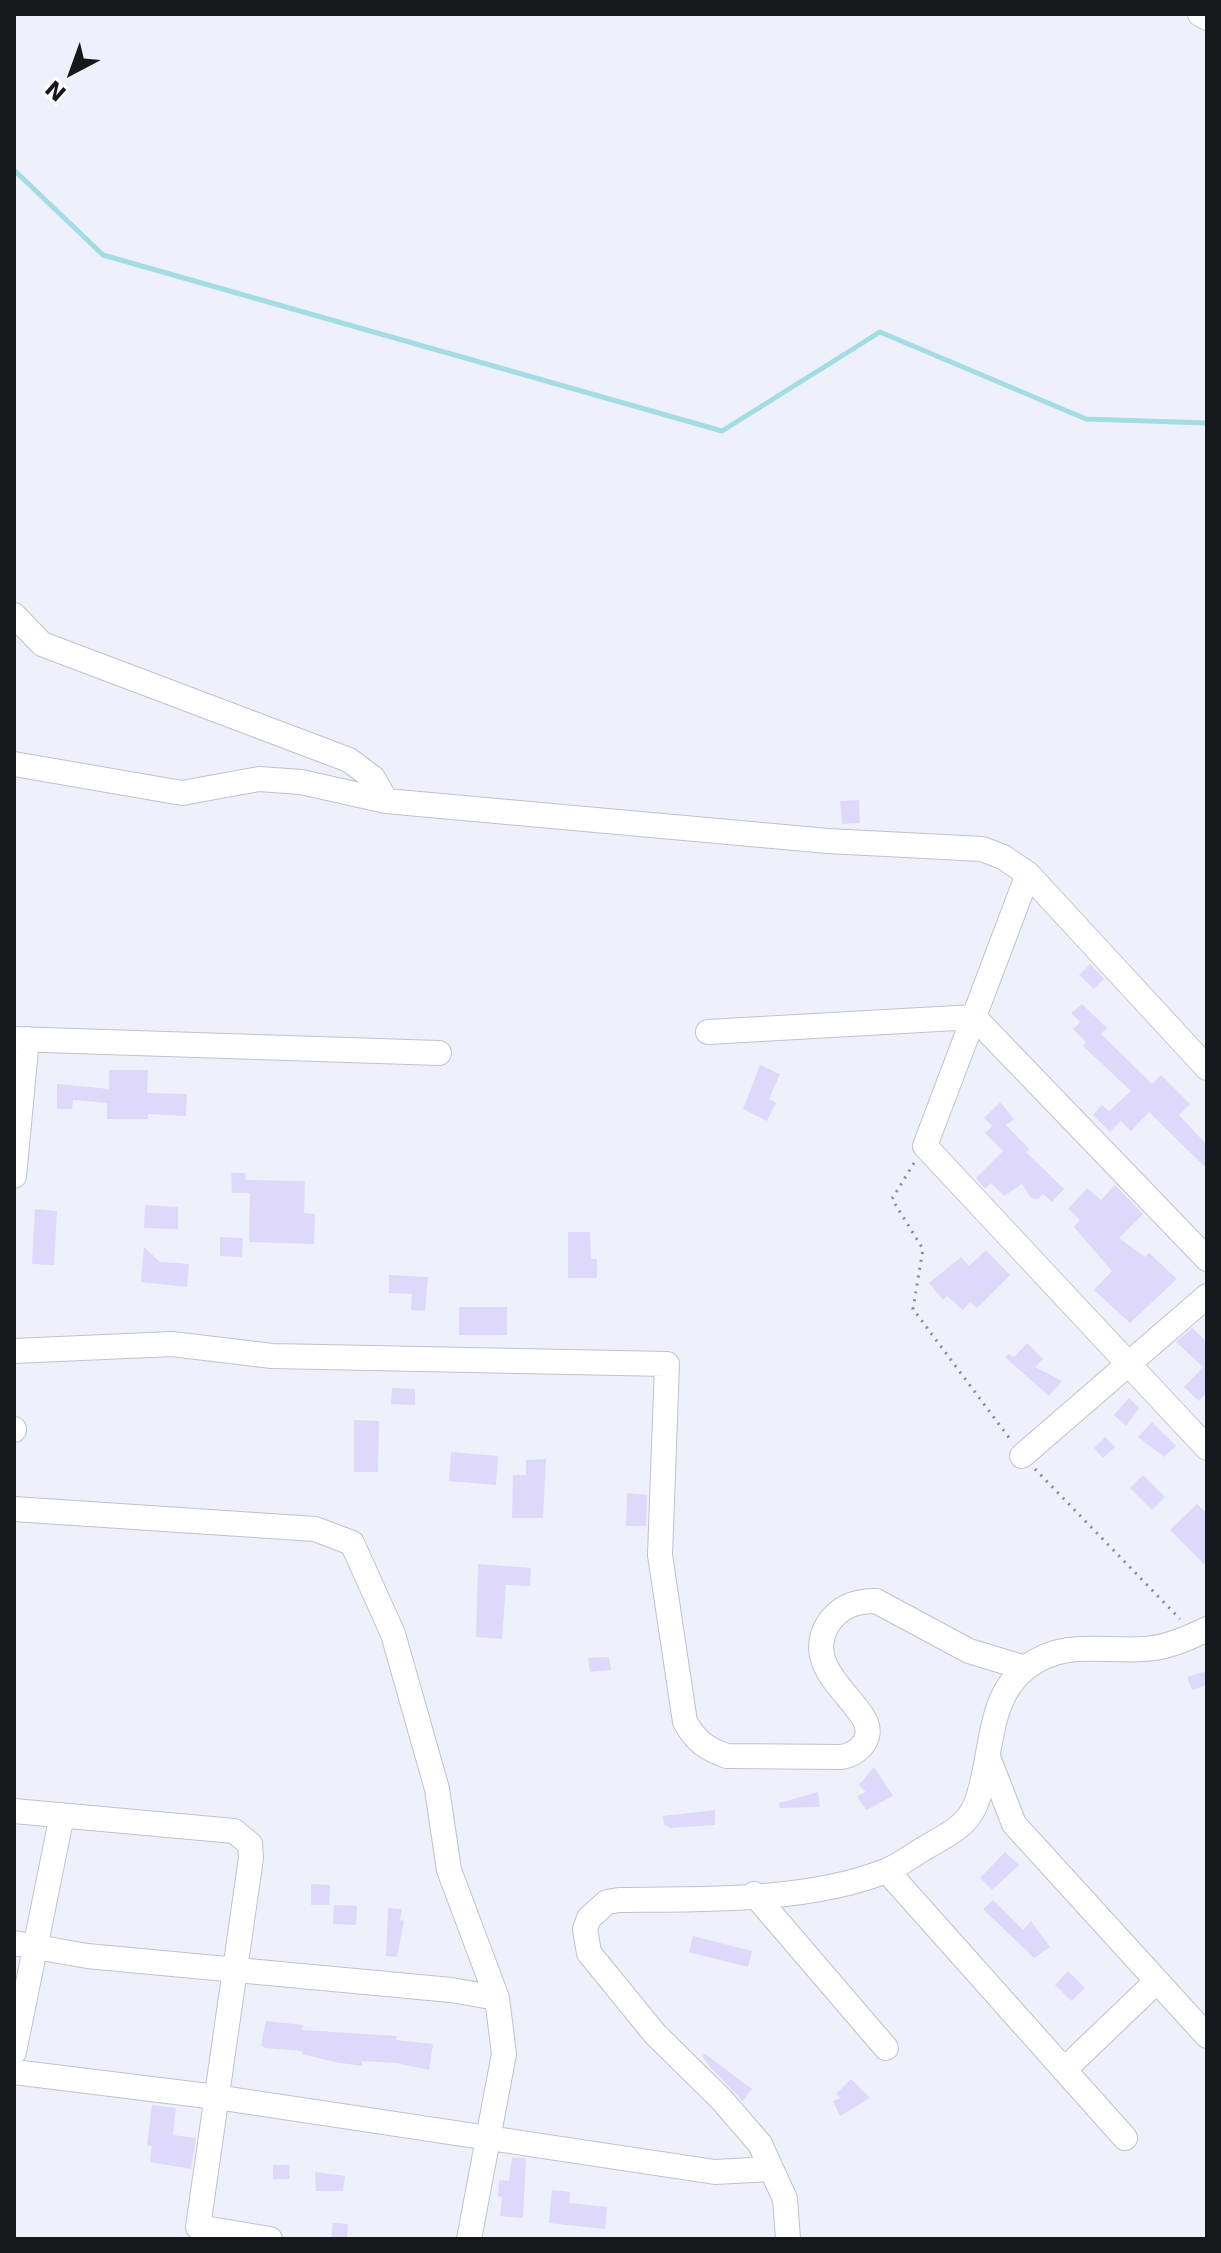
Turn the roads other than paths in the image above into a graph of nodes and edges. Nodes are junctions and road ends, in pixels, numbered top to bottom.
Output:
1 (1200, 14) edge
2 (1207, 18) edge
3 (14, 615) edge
4 (14, 764) edge
5 (386, 801) junction
6 (1028, 874) junction
7 (974, 1017) junction
8 (708, 1032) dead end
9 (21, 1039) edge
10 (439, 1053) dead end
11 (1207, 1068) edge
12 (14, 1176) edge
13 (1207, 1259) edge
14 (1207, 1296) edge
15 (14, 1351) edge
16 (1129, 1364) junction
17 (1207, 1448) edge
18 (1022, 1456) road end
19 (14, 1509) edge
20 (1201, 1632) edge
21 (1025, 1668) junction
22 (988, 1754) junction
23 (14, 1811) edge
24 (62, 1815) junction
25 (887, 1871) junction
26 (754, 1894) junction
27 (25, 1945) edge
28 (235, 1969) junction
29 (1157, 1981) junction
30 (497, 1998) junction
31 (1207, 2036) edge
32 (886, 2048) dead end
33 (14, 2052) edge
34 (1064, 2070) junction
35 (14, 2072) edge
36 (216, 2097) junction
37 (489, 2137) junction
38 (1125, 2138) dead end
39 (771, 2169) junction
40 (270, 2239) edge
41 (469, 2239) edge
42 (788, 2239) edge

1 - 2 street
3 - 5 street
4 - 5 street
5 - 6 street
6 - 7 street
6 - 11 street
7 - 8 street
7 - 13 street
7 - 16 street
9 - 10 street
9 - 12 street
14 - 16 street
15 - 21 street
16 - 17 street
16 - 18 street
19 - 30 street
20 - 21 street
21 - 22 street
22 - 25 street
22 - 29 street
23 - 24 street
24 - 27 street
24 - 28 street
25 - 26 street
25 - 34 street
26 - 32 street
26 - 39 street
27 - 28 street
27 - 33 street
28 - 30 street
28 - 36 street
29 - 31 street
29 - 34 street
30 - 37 street
34 - 38 street
35 - 36 street
36 - 37 street
36 - 40 street
37 - 39 street
37 - 41 street
39 - 42 street

